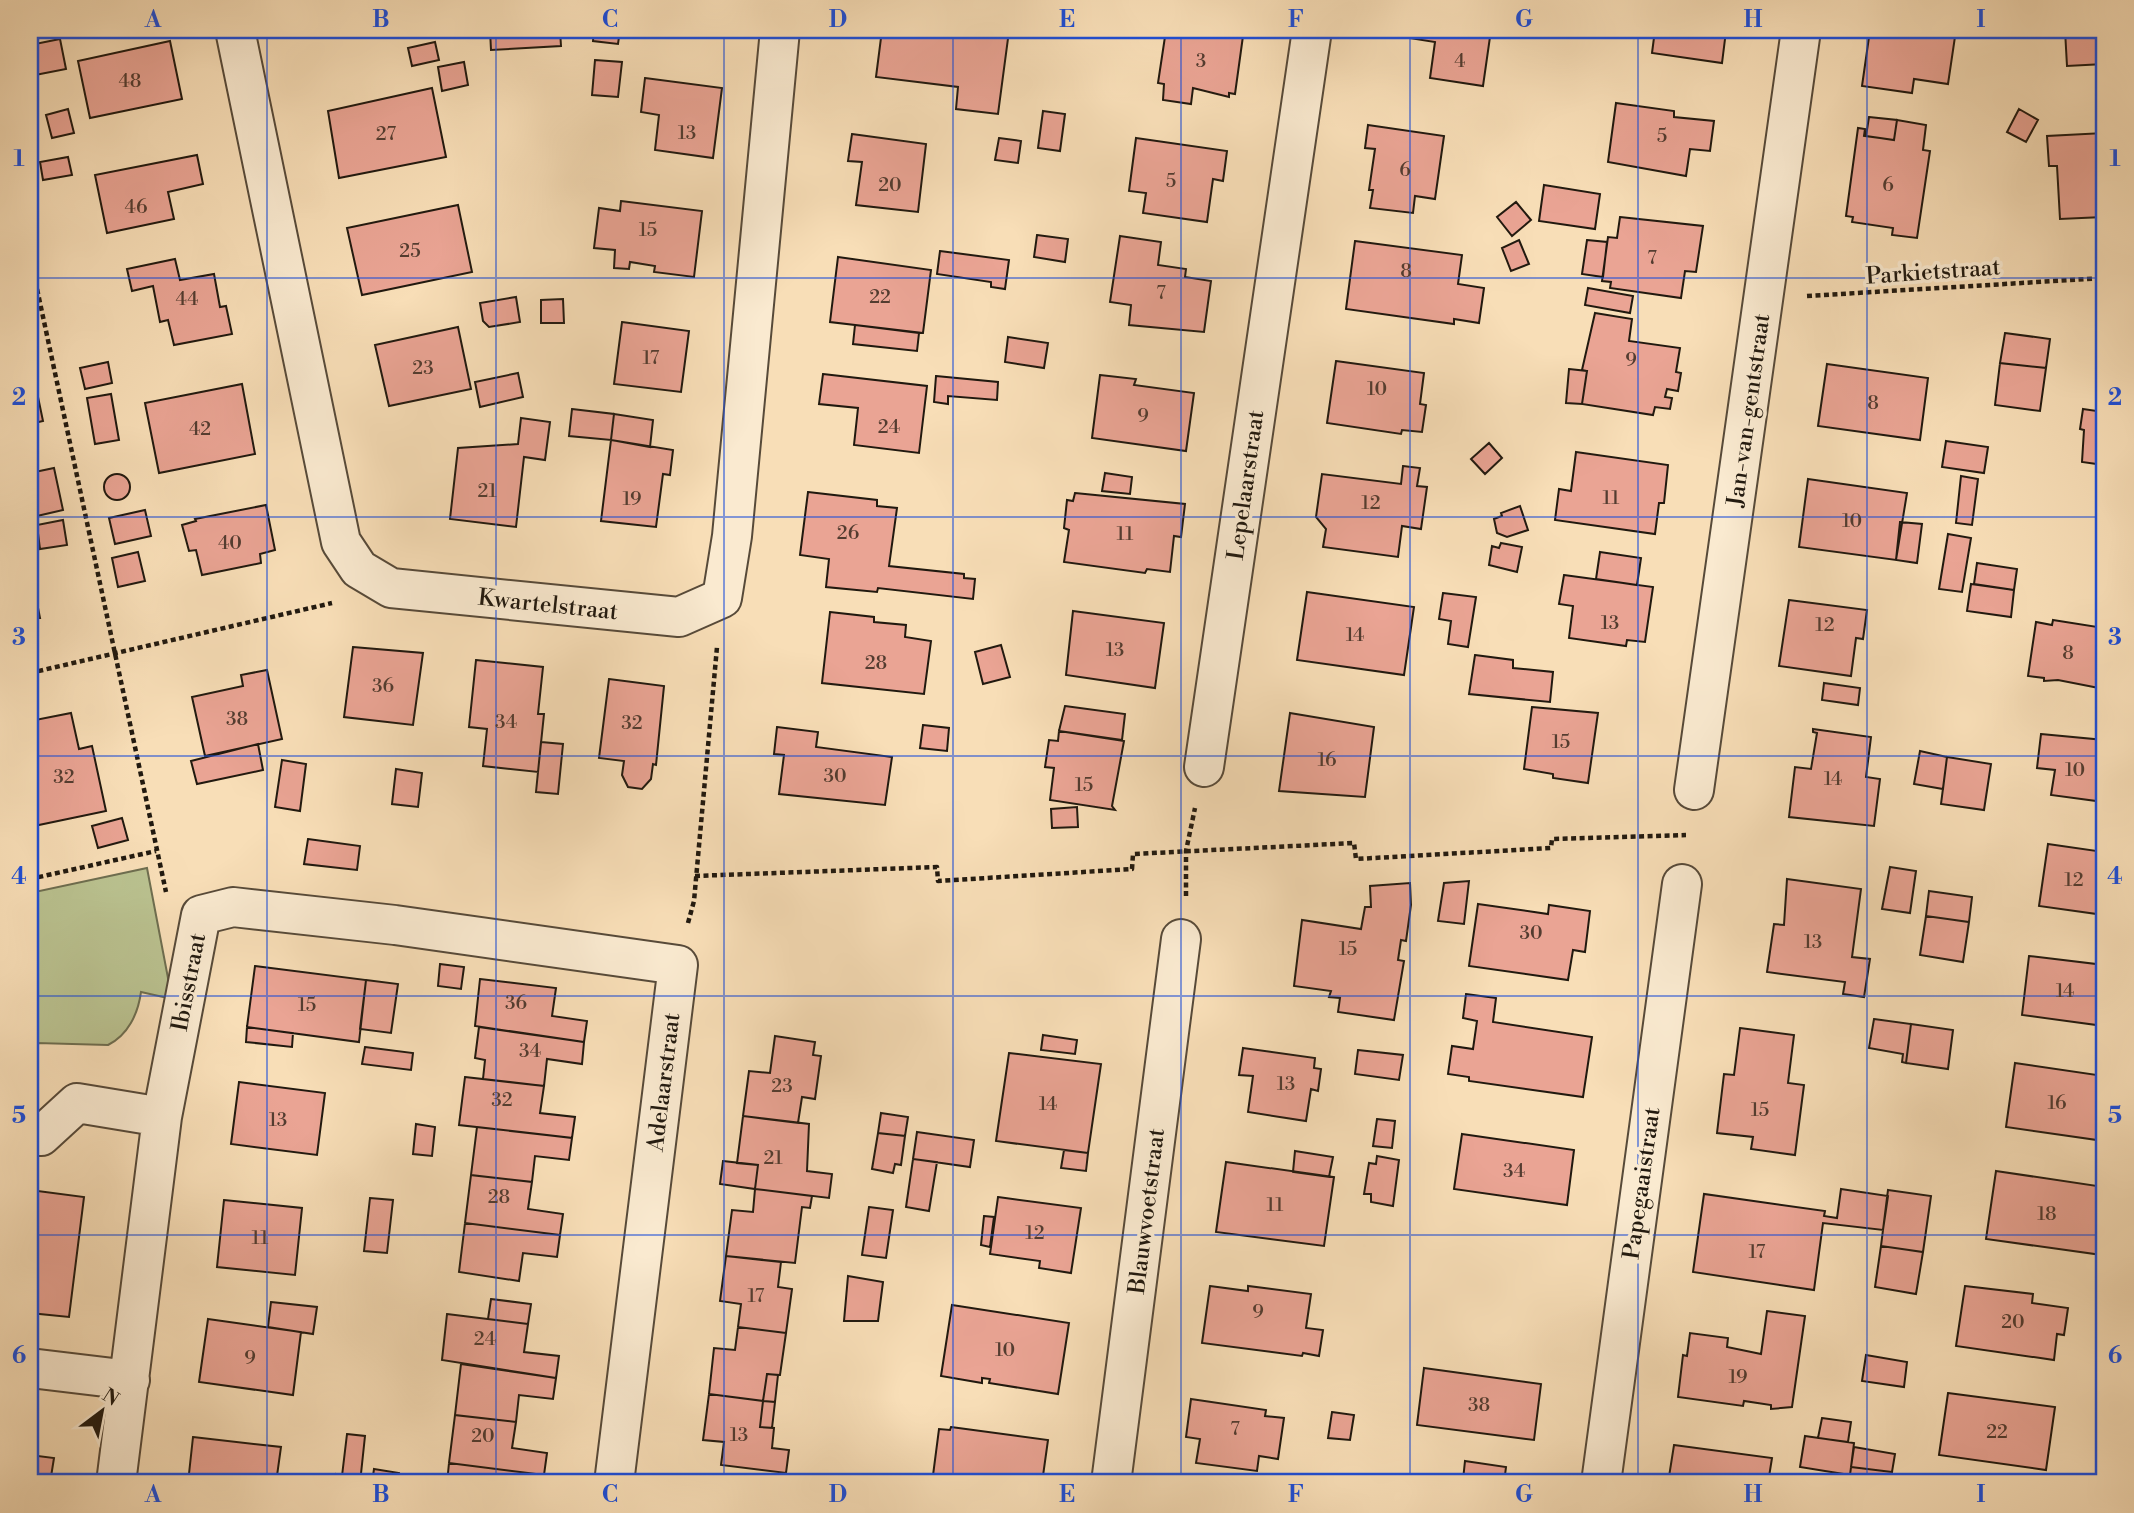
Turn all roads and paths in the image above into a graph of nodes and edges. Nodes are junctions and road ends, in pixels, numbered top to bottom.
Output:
1 (235, 30) edge
2 (779, 30) edge
3 (1312, 30) edge
4 (1801, 30) edge
5 (30, 256) edge
6 (2104, 278) edge
7 (1764, 299) junction
8 (359, 569) junction
9 (722, 598) junction
10 (114, 654) junction
11 (30, 673) edge
12 (1204, 767) joint
13 (1694, 790) joint
14 (1687, 835) junction
15 (156, 851) junction
16 (1186, 852) junction
17 (695, 876) junction
18 (30, 879) edge
19 (1682, 884) joint
20 (201, 915) junction
21 (1181, 939) joint
22 (678, 965) junction
23 (162, 1117) junction
24 (30, 1134) edge
25 (30, 1368) edge
26 (130, 1380) junction
27 (116, 1483) edge
28 (614, 1483) edge
29 (1111, 1483) edge
30 (1601, 1483) edge

1 - 8 street, Kwartelstraat
2 - 9 street
3 - 12 street, Lepelaarstraat
4 - 7 street, Jan-van-gentstraat
5 - 10 path
6 - 7 path, Parkietstraat
7 - 13 street, Jan-van-gentstraat
8 - 9 street, Kwartelstraat
8 - 10 path
9 - 17 path
10 - 11 path
10 - 15 path
12 - 16 path
13 - 14 path
14 - 16 path
14 - 19 path
15 - 18 path
15 - 20 path
16 - 17 path
16 - 21 path
17 - 22 path
19 - 30 street, Papegaaistraat
20 - 22 street, Ibisstraat
20 - 23 street, Ibisstraat
21 - 29 street, Blauwvoetstraat
22 - 28 street, Adelaarstraat
23 - 24 street
23 - 26 street, Ibisstraat
25 - 26 street
26 - 27 street, Ibisstraat

